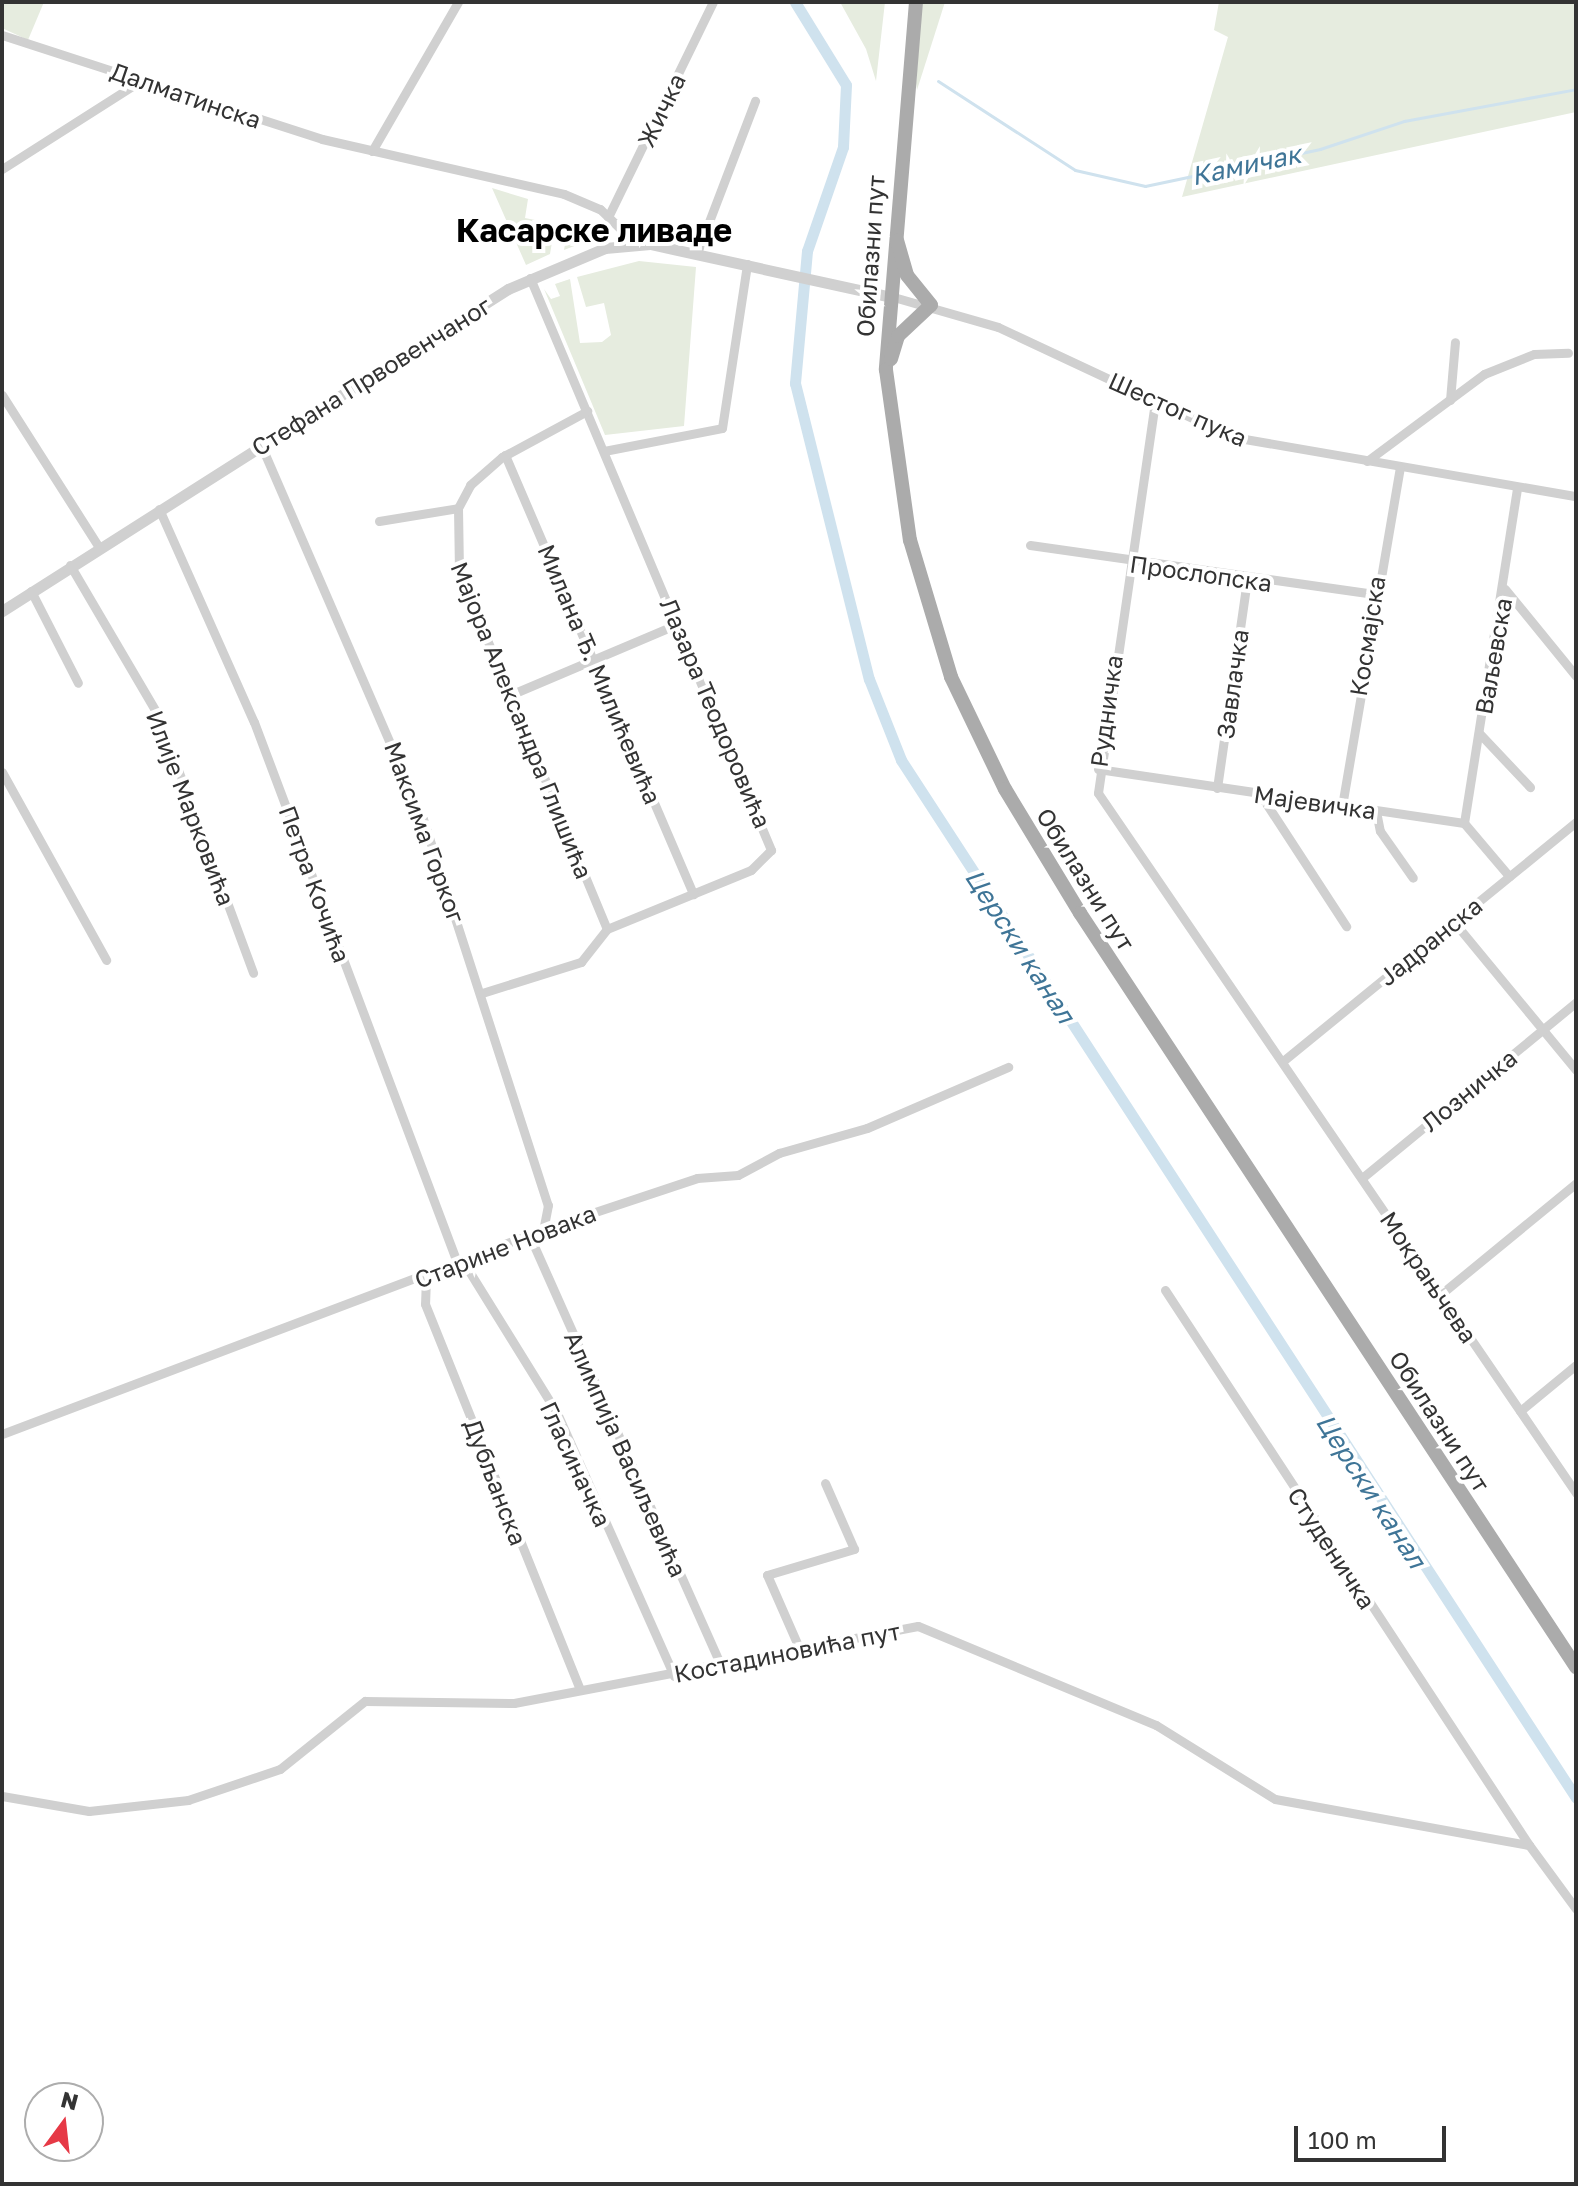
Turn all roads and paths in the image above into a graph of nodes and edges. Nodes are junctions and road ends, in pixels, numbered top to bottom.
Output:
1 (458, 2) edge
2 (713, 2) edge
3 (916, 2) edge
4 (2, 35) edge
5 (145, 78) junction
6 (755, 101) dead end
7 (372, 151) junction
8 (2, 169) edge
9 (608, 217) junction
10 (893, 233) junction
11 (634, 242) junction
12 (697, 253) junction
13 (747, 264) junction
14 (530, 278) junction
15 (887, 296) junction
16 (931, 305) junction
17 (1455, 342) dead end
18 (1568, 353) dead end
19 (886, 370) junction
20 (2, 395) edge
21 (1450, 400) junction
22 (1155, 402) junction
23 (587, 411) junction
24 (261, 445) junction
25 (604, 451) junction
26 (505, 455) junction
27 (1367, 461) junction
28 (1400, 468) junction
29 (1517, 488) junction
30 (1576, 496) edge
31 (458, 508) junction
32 (159, 509) junction
33 (379, 521) dead end
34 (1030, 545) dead end
35 (99, 547) junction
36 (1127, 563) junction
37 (70, 565) junction
38 (1247, 580) junction
39 (1505, 589) junction
40 (31, 591) junction
41 (1373, 594) junction
42 (3, 609) edge
43 (677, 624) junction
44 (595, 658) junction
45 (1576, 676) edge
46 (78, 683) dead end
47 (510, 695) junction
48 (1480, 734) junction
49 (1098, 769) junction
50 (2, 772) edge
51 (1530, 787) dead end
52 (1217, 788) junction
53 (1260, 794) junction
54 (1342, 806) junction
55 (1376, 811) junction
56 (1576, 822) edge
57 (1464, 823) junction
58 (1509, 876) junction
59 (1413, 878) dead end
60 (693, 894) junction
61 (1454, 922) junction
62 (1346, 926) dead end
63 (607, 929) junction
64 (106, 960) dead end
65 (253, 973) dead end
66 (482, 993) junction
67 (1576, 1002) edge
68 (1542, 1030) junction
69 (1283, 1061) junction
70 (1008, 1067) dead end
71 (1576, 1070) edge
72 (1362, 1178) junction
73 (1576, 1183) edge
74 (543, 1231) junction
75 (531, 1239) junction
76 (461, 1264) junction
77 (426, 1277) junction
78 (1165, 1290) dead end
79 (1441, 1294) junction
80 (1576, 1365) edge
81 (1520, 1411) junction
82 (2, 1434) edge
83 (825, 1483) dead end
84 (1576, 1493) edge
85 (800, 1650) junction
86 (1576, 1667) edge
87 (722, 1669) junction
88 (674, 1676) junction
89 (579, 1688) junction
90 (2, 1796) edge
91 (1529, 1845) junction
92 (1576, 1909) edge

1 - 7 street
2 - 9 street, Жичка
3 - 10 main road, Обилазни пут
4 - 5 street, Далматинска
5 - 7 street, Далматинска
5 - 8 street
6 - 12 street
7 - 9 street, Далматинска
9 - 11 street, Далматинска
10 - 15 main road, Обилазни пут
10 - 16 main road
11 - 12 street, Стефана Првовенчаног
11 - 14 street, Стефана Првовенчаног
12 - 13 street, Стефана Првовенчаног
13 - 15 street, Стефана Првовенчаног
13 - 25 street
14 - 23 street, Лазара Теодоровића
14 - 24 street, Стефана Првовенчаног
15 - 16 street, Шестог пука
15 - 19 main road, Обилазни пут
16 - 19 main road
16 - 22 street, Шестог пука
17 - 21 street
18 - 21 street
19 - 86 main road, Обилазни пут
20 - 35 street
21 - 27 street
22 - 27 street, Шестог пука
22 - 36 street, Рудничка
23 - 25 street, Лазара Теодоровића
23 - 26 street
24 - 32 street, Стефана Првовенчаног
24 - 66 street, Максима Горког
25 - 43 street, Лазара Теодоровића
26 - 31 street
26 - 44 street, Милана Ђ. Милићевића
27 - 28 street, Шестог пука
28 - 29 street, Шестог пука
28 - 41 street, Космајска
29 - 30 street, Шестог пука
29 - 39 street, Ваљевска
31 - 33 street
31 - 47 street, Мајора Александра Глишића
32 - 35 street, Стефана Првовенчаног
32 - 76 street, Петра Кочића
34 - 36 street, Прослопска
35 - 37 street, Стефана Првовенчаног
36 - 38 street, Прослопска
36 - 49 street, Рудничка
37 - 40 street, Стефана Првовенчаног
37 - 65 street, Илије Марковића
38 - 41 street, Прослопска
38 - 52 street, Завлачка
39 - 45 street
39 - 48 street, Ваљевска
40 - 42 street, Стефана Првовенчаног
40 - 46 street
41 - 54 street, Космајска
43 - 44 street
43 - 60 street, Лазара Теодоровића
44 - 47 street
44 - 60 street, Милана Ђ. Милићевића
47 - 63 street, Мајора Александра Глишића
48 - 51 street
48 - 57 street, Ваљевска
49 - 52 street, Мајевичка
49 - 69 street, Рудничка
50 - 64 street
52 - 53 street, Мајевичка
53 - 54 street, Мајевичка
53 - 62 street
54 - 55 street, Мајевичка
55 - 57 street, Мајевичка
55 - 59 street
56 - 58 street, Јадранска
57 - 58 street
58 - 61 street, Јадранска
60 - 63 street, Лазара Теодоровића
61 - 68 street
61 - 69 street, Јадранска
63 - 66 street
66 - 74 street, Максима Горког
67 - 68 street, Лозничка
68 - 71 street
68 - 72 street, Лозничка
69 - 72 street, Мокрањчева
70 - 74 street, Старине Новака
72 - 79 street, Мокрањчева
73 - 79 street
74 - 75 street, Старине Новака
75 - 76 street, Старине Новака
75 - 87 street, Алимпија Васиљевића
76 - 77 street, Старине Новака
76 - 88 street, Гласиначка
77 - 82 street, Старине Новака
77 - 89 street, Дубљанска
78 - 91 street, Студеничка
79 - 81 street, Мокрањчева
80 - 81 street
81 - 84 street, Мокрањчева
83 - 85 street
85 - 87 street, Костадиновића пут
85 - 91 street, Костадиновића пут
87 - 88 street, Костадиновића пут
88 - 89 street, Костадиновића пут
89 - 90 street, Костадиновића пут
91 - 92 street

